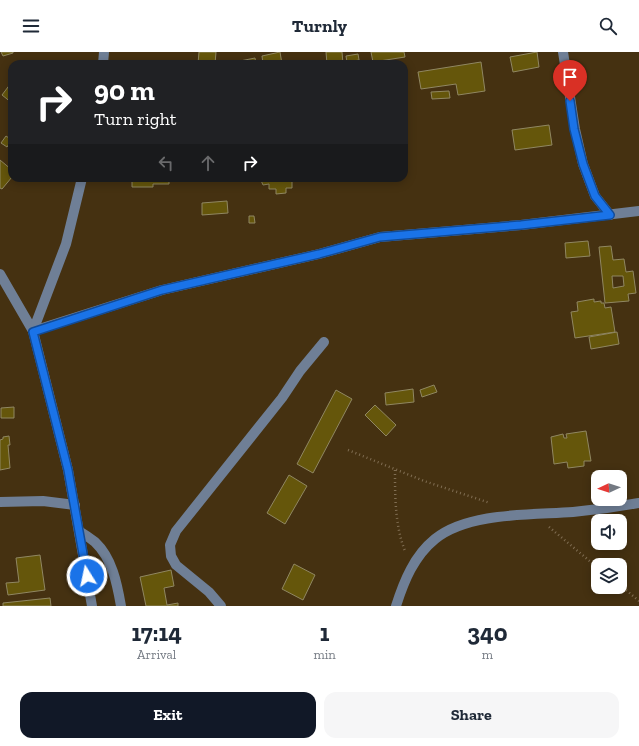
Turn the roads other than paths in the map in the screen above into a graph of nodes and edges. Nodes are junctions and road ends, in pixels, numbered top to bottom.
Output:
1 (563, 52) edge
2 (81, 182) edge
3 (639, 211) edge
4 (610, 215) junction
5 (0, 274) edge
6 (33, 332) junction
7 (324, 342) dead end
8 (0, 502) edge
9 (639, 503) edge
10 (74, 505) junction
11 (79, 531) junction
12 (92, 606) edge
13 (121, 606) edge
14 (221, 606) edge
15 (396, 606) edge

1 - 4 street
2 - 6 street
3 - 4 street
4 - 6 street
5 - 6 street
6 - 10 street
7 - 14 street
8 - 10 street
9 - 15 street
10 - 11 street
11 - 12 street
11 - 13 street

